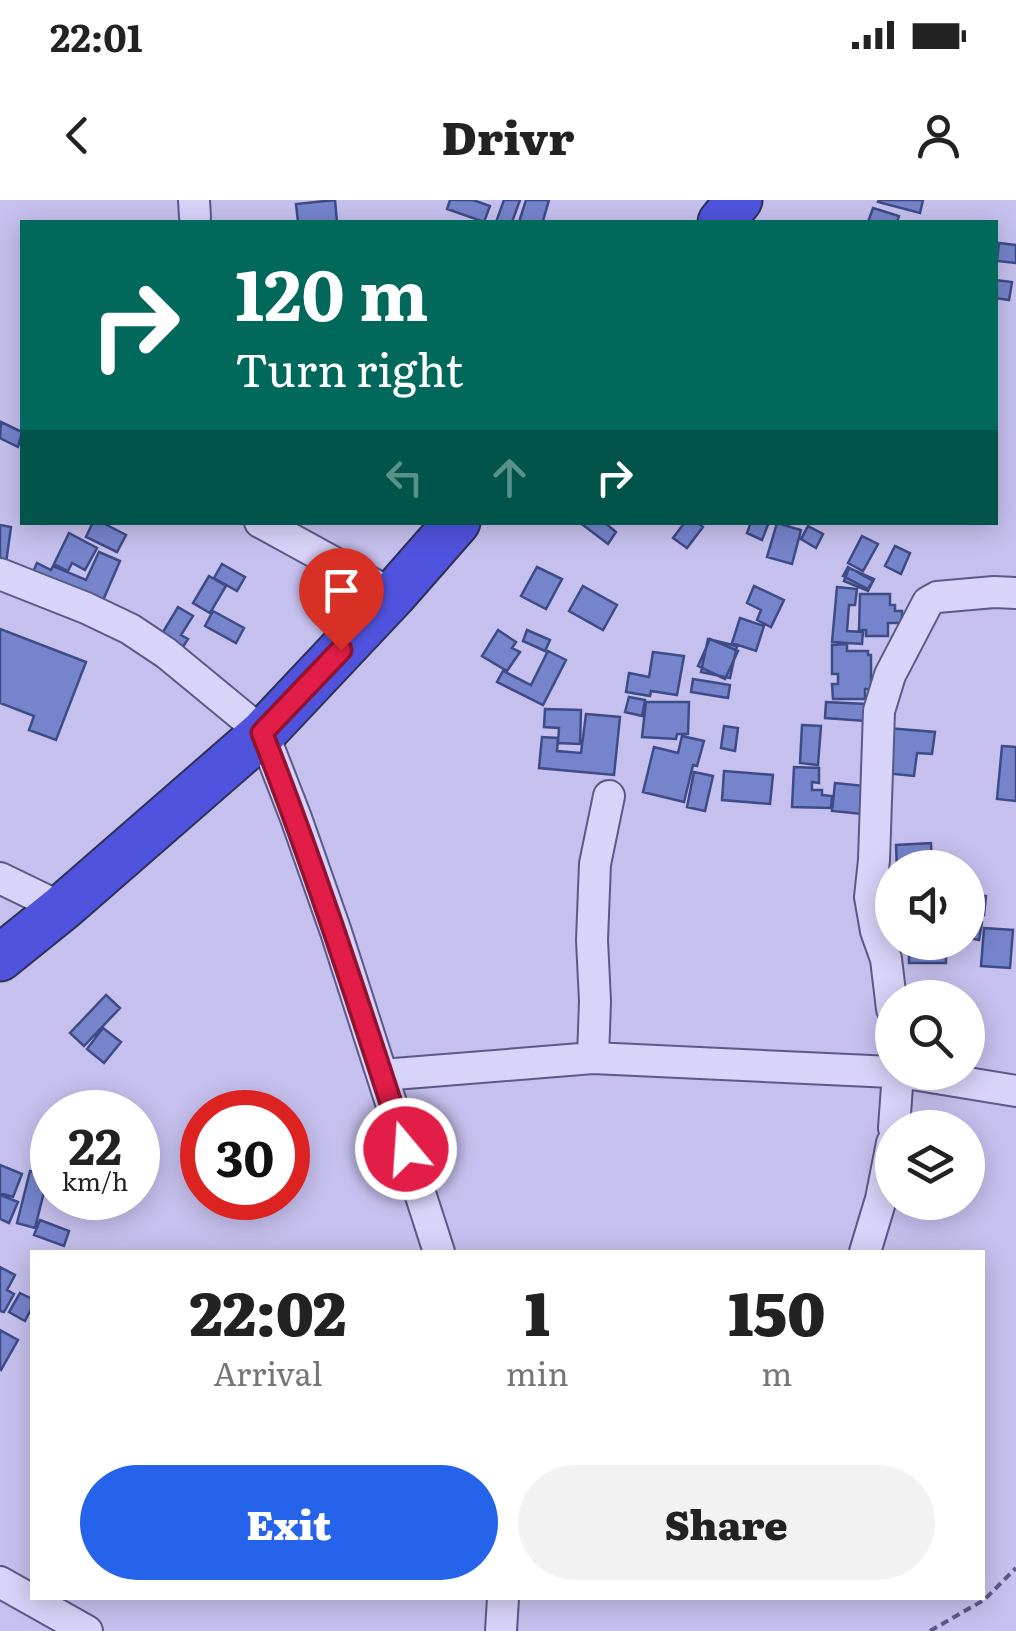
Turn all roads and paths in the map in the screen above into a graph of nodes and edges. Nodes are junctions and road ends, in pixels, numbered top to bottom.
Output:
1 (739, 200) edge
2 (723, 220) edge
3 (266, 525) edge
4 (454, 525) edge
5 (0, 574) edge
6 (1016, 593) edge
7 (393, 594) junction
8 (262, 733) junction
9 (609, 796) dead end
10 (0, 878) edge
11 (62, 908) junction
12 (0, 958) edge
13 (889, 980) edge
14 (592, 1058) junction
15 (875, 1071) edge
16 (382, 1075) junction
17 (985, 1086) edge
18 (1016, 1091) edge
19 (875, 1219) edge
20 (438, 1250) edge
21 (866, 1250) edge
22 (1016, 1568) edge
23 (0, 1582) edge
24 (985, 1599) edge
25 (503, 1600) edge
26 (984, 1600) edge
27 (50, 1622) edge
28 (87, 1631) edge
29 (501, 1631) edge
30 (930, 1631) edge

1 - 2 highway
3 - 7 street
4 - 7 highway
5 - 8 street
6 - 13 street
7 - 8 highway
8 - 11 highway
8 - 16 street
9 - 14 street
10 - 11 street
11 - 12 highway
14 - 15 street
14 - 16 street
16 - 20 street
17 - 18 street
19 - 21 street
22 - 24 path
23 - 27 street
25 - 29 street
26 - 30 path
27 - 28 street

